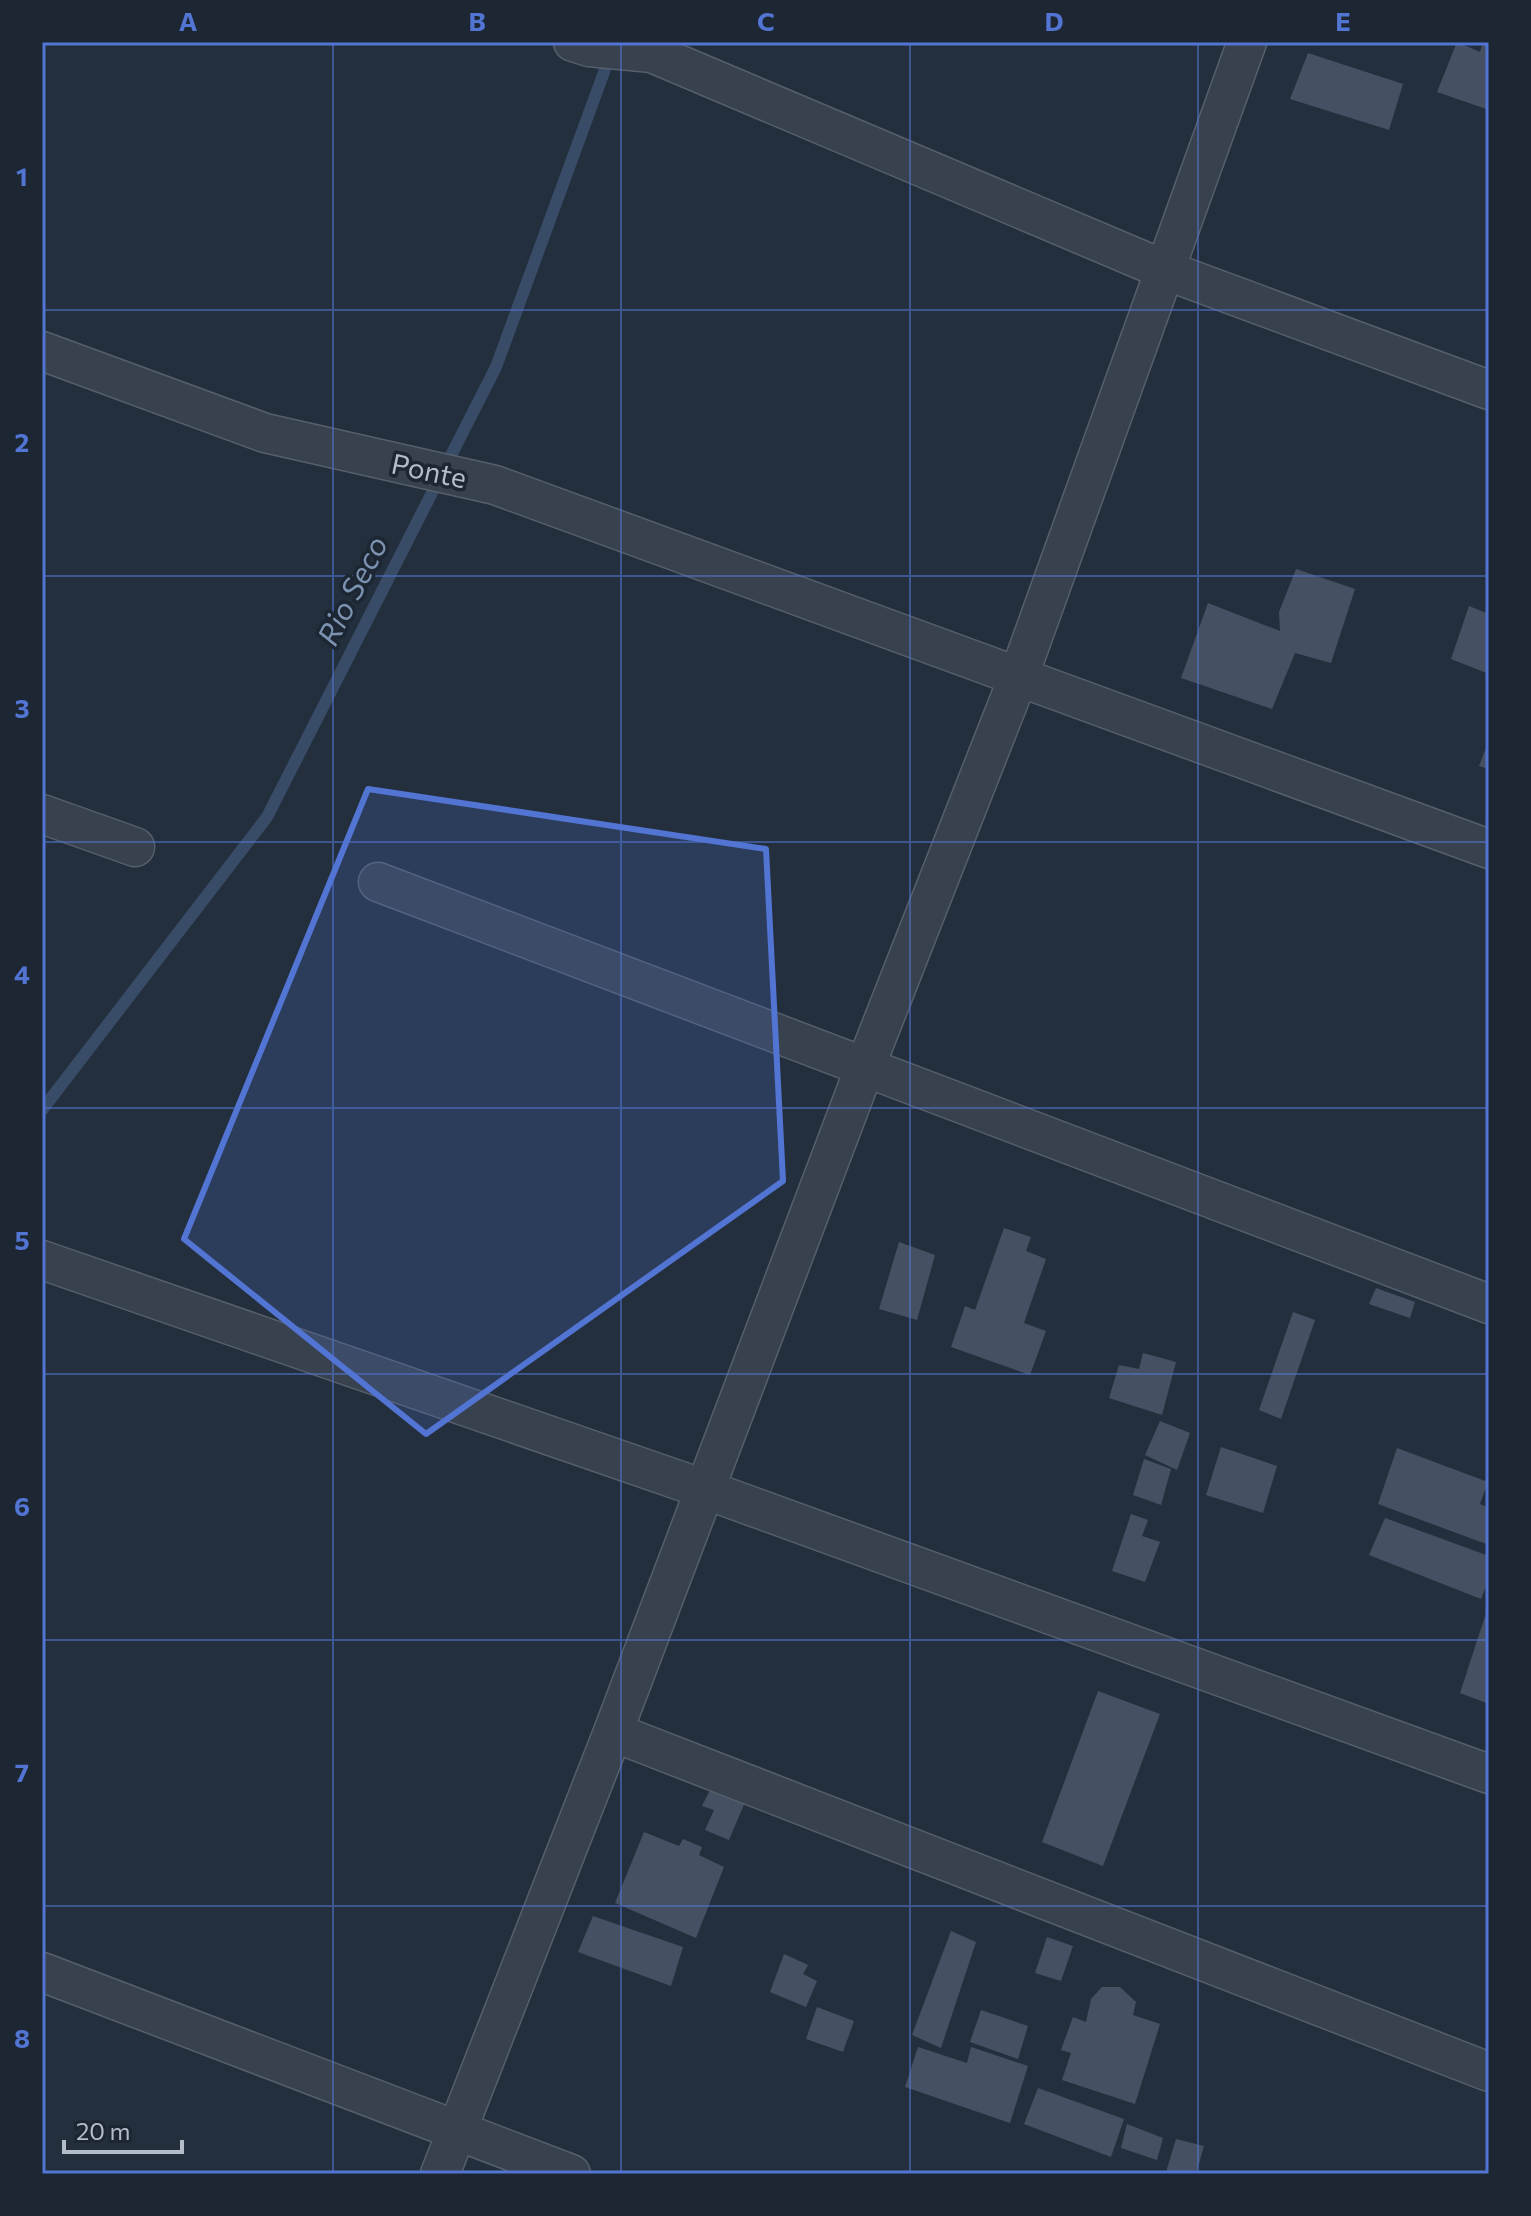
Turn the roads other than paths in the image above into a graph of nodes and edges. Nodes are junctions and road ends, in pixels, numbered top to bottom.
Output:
1 (573, 42) edge
2 (1247, 42) edge
3 (1165, 270) junction
4 (42, 351) edge
5 (1489, 390) edge
6 (1018, 678) junction
7 (42, 814) edge
8 (135, 847) dead end
9 (1489, 849) edge
10 (378, 882) dead end
11 (865, 1067) junction
12 (42, 1260) edge
13 (1489, 1304) edge
14 (704, 1489) junction
15 (613, 1732) junction
16 (1489, 1774) edge
17 (42, 1972) edge
18 (1489, 2072) edge
19 (456, 2131) junction
20 (440, 2174) edge
21 (571, 2174) edge

1 - 3 street
2 - 3 street
3 - 5 street
3 - 6 street
4 - 6 street, Ponte
6 - 9 street, Ponte
6 - 11 street
7 - 8 street
10 - 11 street
11 - 13 street
11 - 14 street
12 - 14 street
14 - 15 street
14 - 16 street
15 - 18 street
15 - 19 street
17 - 19 street
19 - 20 street
19 - 21 street

